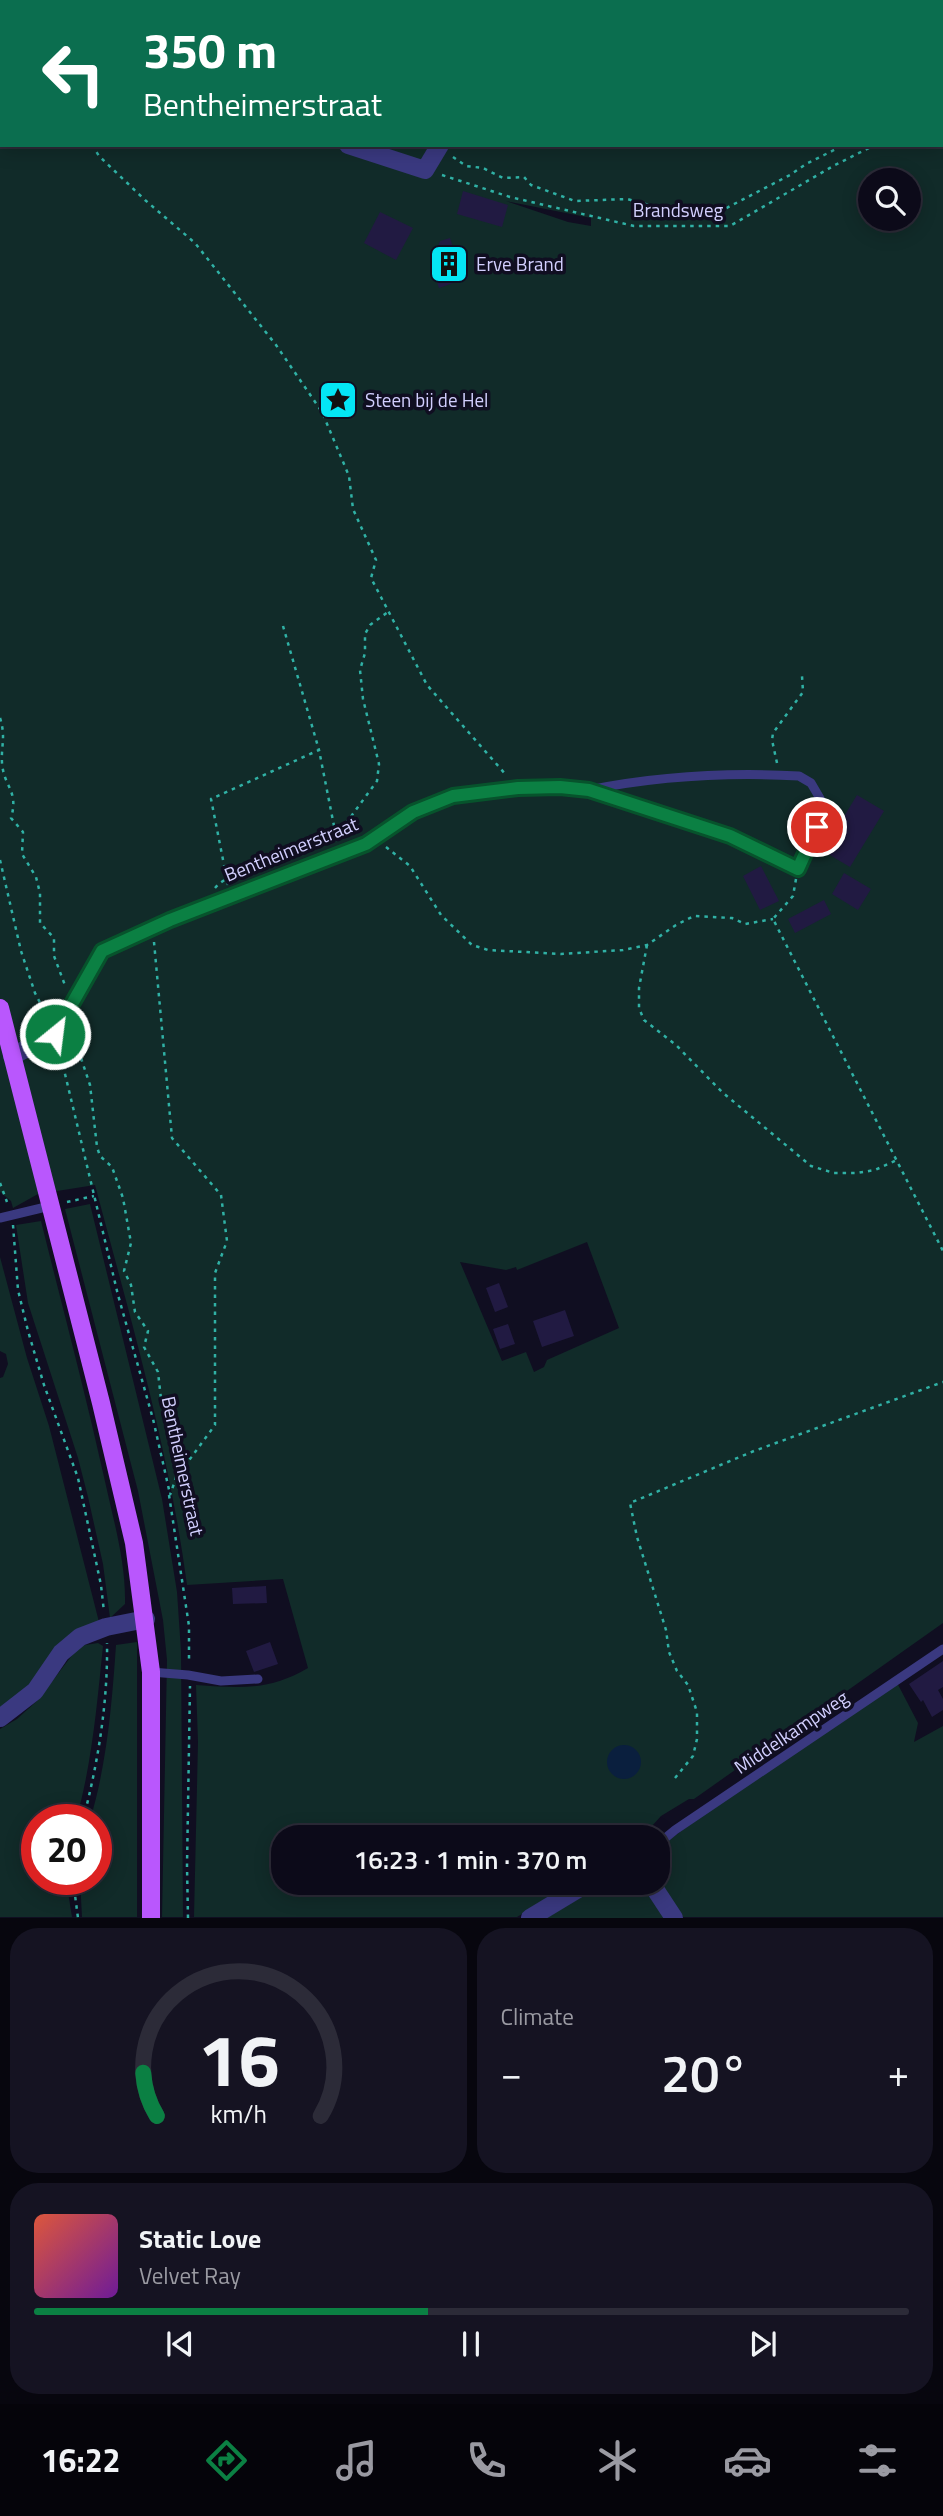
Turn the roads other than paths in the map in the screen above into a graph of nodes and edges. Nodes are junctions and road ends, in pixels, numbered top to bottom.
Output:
1 (354, 147) edge
2 (444, 149) edge
3 (589, 790) junction
4 (0, 1008) edge
5 (55, 1034) joint
6 (12, 1056) junction
7 (50, 1206) junction
8 (0, 1218) edge
9 (146, 1619) junction
10 (943, 1649) edge
11 (151, 1672) junction
12 (258, 1679) dead end
13 (0, 1718) edge
14 (670, 1834) edge
15 (568, 1895) edge
16 (660, 1895) edge
17 (151, 1917) edge
18 (530, 1917) edge
19 (674, 1917) edge

1 - 2 street
3 - 3 lane, Bentheimerstraat
3 - 5 lane, Bentheimerstraat
4 - 6 main road
5 - 6 street
6 - 7 main road
7 - 8 lane
7 - 9 main road
9 - 11 main road
9 - 13 street
10 - 14 lane, Middelkampweg
11 - 12 lane
11 - 17 main road
15 - 18 street
16 - 19 street

